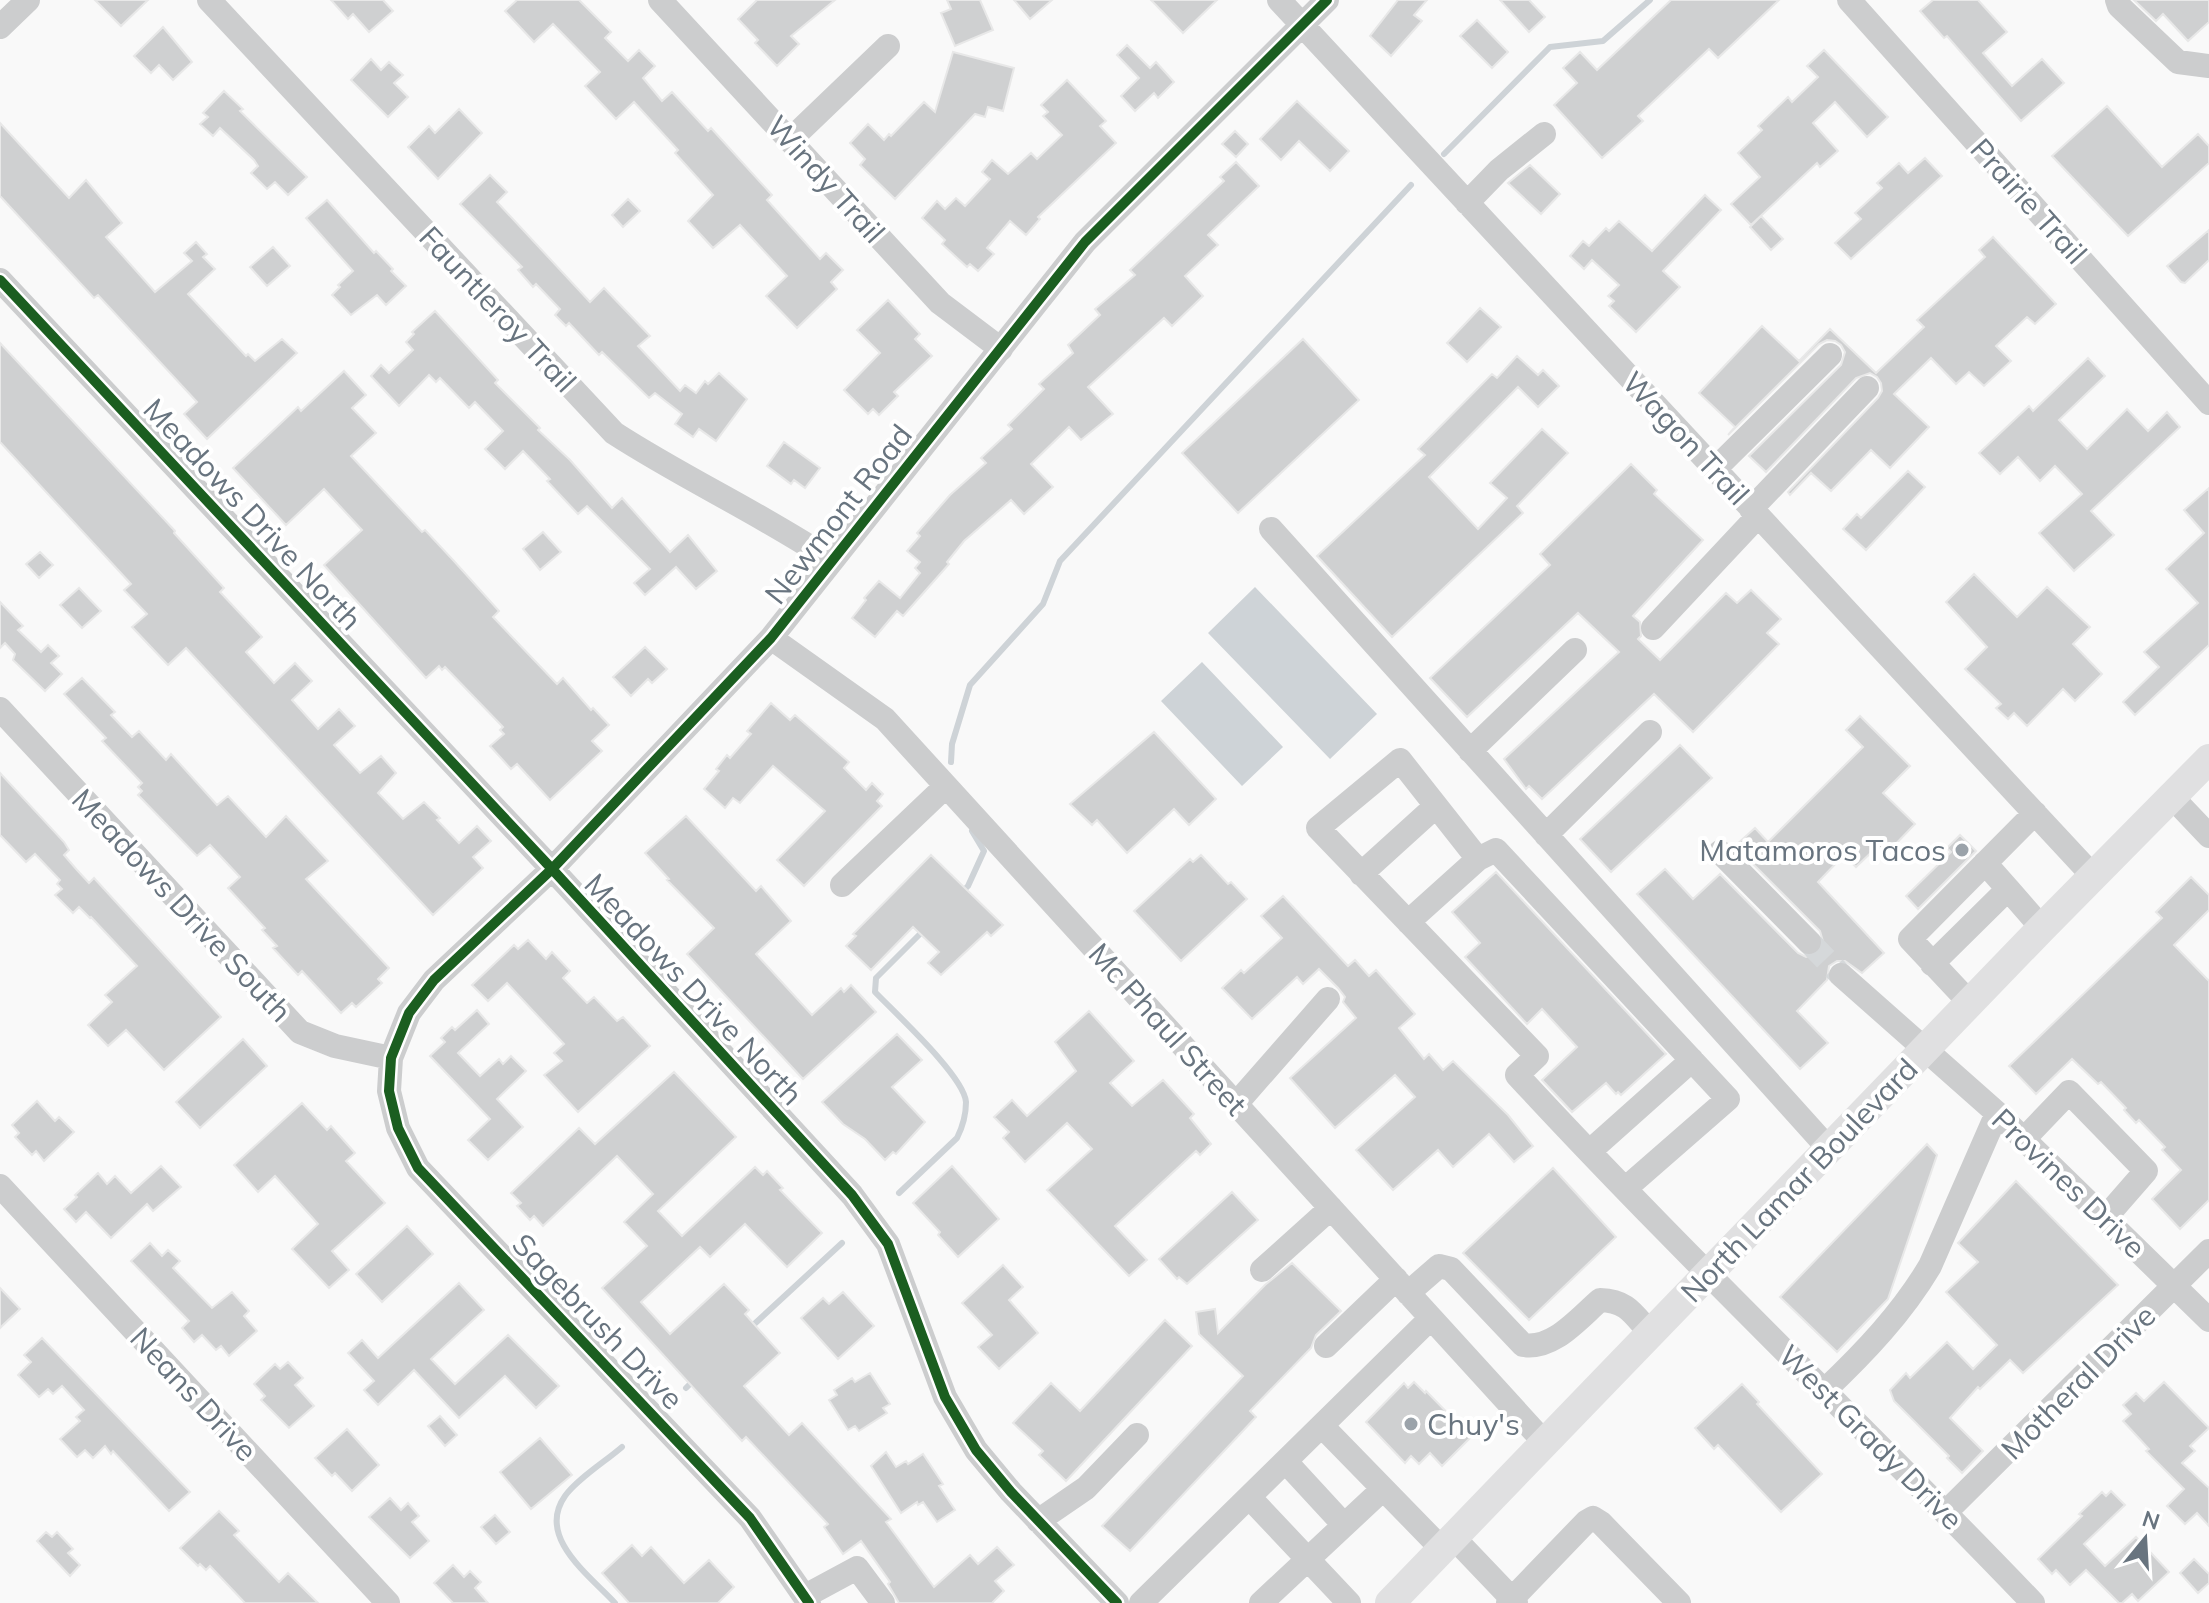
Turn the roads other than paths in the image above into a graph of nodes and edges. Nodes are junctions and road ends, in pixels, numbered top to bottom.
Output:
1 (28, 0) edge
2 (209, 0) edge
3 (660, 0) edge
4 (1279, 0) edge
5 (1327, 0) edge
6 (1849, 0) edge
7 (2117, 0) edge
8 (1302, 24) junction
9 (0, 27) edge
10 (888, 46) dead end
11 (2209, 66) edge
12 (1544, 134) dead end
13 (790, 140) junction
14 (1467, 203) junction
15 (0, 280) edge
16 (1001, 349) junction
17 (1830, 355) dead end
18 (1867, 388) dead end
19 (2209, 403) edge
20 (1715, 469) junction
21 (1755, 512) junction
22 (1271, 529) dead end
23 (832, 561) junction
24 (1653, 628) dead end
25 (771, 638) junction
26 (1575, 650) dead end
27 (0, 709) edge
28 (1650, 732) dead end
29 (1470, 751) junction
30 (2209, 759) edge
31 (946, 786) junction
32 (2172, 797) junction
33 (1436, 806) junction
34 (2035, 813) junction
35 (1546, 835) junction
36 (2209, 836) edge
37 (1720, 852) dead end
38 (1478, 859) junction
39 (1985, 863) junction
40 (552, 869) junction
41 (1361, 874) junction
42 (2093, 876) junction
43 (842, 885) dead end
44 (2008, 889) junction
45 (1408, 922) junction
46 (2042, 928) junction
47 (1809, 942) tunnel mouth
48 (1932, 964) junction
49 (1841, 975) tunnel mouth
50 (1328, 999) dead end
51 (1970, 1003) junction
52 (1925, 1050) junction
53 (391, 1058) junction
54 (1692, 1060) junction
55 (1236, 1104) junction
56 (1997, 1113) junction
57 (2024, 1139) junction
58 (1829, 1149) junction
59 (1590, 1151) junction
60 (0, 1186) edge
61 (1626, 1188) junction
62 (1331, 1208) junction
63 (2105, 1218) junction
64 (2209, 1251) edge
65 (1262, 1270) dead end
66 (1709, 1273) junction
67 (1402, 1286) junction
68 (2175, 1286) junction
69 (1431, 1318) junction
70 (2209, 1320) edge
71 (1651, 1334) junction
72 (1326, 1346) dead end
73 (1825, 1390) junction
74 (1322, 1426) junction
75 (1137, 1435) dead end
76 (1545, 1443) junction
77 (1286, 1462) junction
78 (1383, 1489) junction
79 (1250, 1498) junction
80 (1946, 1512) junction
81 (1038, 1521) junction
82 (1344, 1525) junction
83 (1447, 1543) junction
84 (1307, 1558) junction
85 (807, 1600) edge
86 (1512, 1602) edge
87 (388, 1603) edge
88 (883, 1603) edge
89 (1117, 1603) edge
90 (1141, 1603) edge
91 (1261, 1603) edge
92 (1349, 1603) edge
93 (1390, 1603) edge
94 (1679, 1603) edge
95 (2033, 1603) edge

1 - 9 street
2 - 23 street, Fauntleroy Trail
3 - 13 street, Windy Trail
4 - 8 street, Wagon Trail
5 - 8 street, Newmont Road
6 - 19 street, Prairie Trail
7 - 11 street
8 - 14 street, Wagon Trail
8 - 16 street, Newmont Road
10 - 13 street
12 - 14 street
13 - 16 street, Windy Trail
14 - 20 street, Wagon Trail
15 - 40 street, Meadows Drive North
16 - 23 street, Newmont Road
17 - 20 street
18 - 21 street
20 - 21 street, Wagon Trail
21 - 24 street
21 - 34 street, Wagon Trail
22 - 29 street
23 - 25 street, Newmont Road
25 - 31 street, Mc Phaul Street
25 - 40 street, Newmont Road
26 - 29 street
27 - 53 street, Meadows Drive South
28 - 35 street
29 - 35 street
30 - 32 main road, North Lamar Boulevard
31 - 43 street
31 - 55 street, Mc Phaul Street
32 - 36 street
32 - 42 main road, North Lamar Boulevard
33 - 38 street
33 - 41 street
33 - 41 street
34 - 39 street
34 - 42 street, Wagon Trail
35 - 58 street
37 - 47 street
38 - 45 street
38 - 54 street
39 - 44 street
39 - 48 street
40 - 53 street, Newmont Road
40 - 81 street, Meadows Drive North
41 - 45 street
42 - 46 main road, North Lamar Boulevard
44 - 46 street
44 - 48 street
45 - 59 street, West Grady Drive
46 - 51 main road, North Lamar Boulevard
48 - 51 street
49 - 52 street, Provines Drive
50 - 55 street
51 - 52 main road, North Lamar Boulevard
52 - 56 street, Provines Drive
52 - 58 main road, North Lamar Boulevard
53 - 85 street, Sagebrush Drive
54 - 59 street
54 - 61 street
55 - 62 street, Mc Phaul Street
56 - 57 street, Provines Drive
56 - 73 street
57 - 63 street, Provines Drive
57 - 63 street
58 - 66 main road, North Lamar Boulevard
59 - 61 street, West Grady Drive
60 - 87 street, Neans Drive
61 - 66 street, West Grady Drive
62 - 65 street
62 - 67 street, Mc Phaul Street
63 - 68 street, Provines Drive
64 - 68 street, Motheral Drive
66 - 71 main road, North Lamar Boulevard
66 - 73 street, West Grady Drive
67 - 69 street, Mc Phaul Street
67 - 71 street
67 - 72 street
68 - 70 street, Provines Drive
68 - 80 street, Motheral Drive
69 - 74 street
69 - 76 street, Mc Phaul Street
71 - 76 main road, North Lamar Boulevard
73 - 80 street, West Grady Drive
74 - 77 street
74 - 78 street
75 - 81 street
76 - 83 main road, North Lamar Boulevard
77 - 79 street
77 - 82 street
78 - 82 street
78 - 83 street
79 - 84 street
79 - 90 street
80 - 95 street, West Grady Drive
81 - 89 street, Meadows Drive North
82 - 84 street
83 - 86 street
83 - 93 main road, North Lamar Boulevard
84 - 91 street
84 - 92 street
85 - 88 street
86 - 94 street

